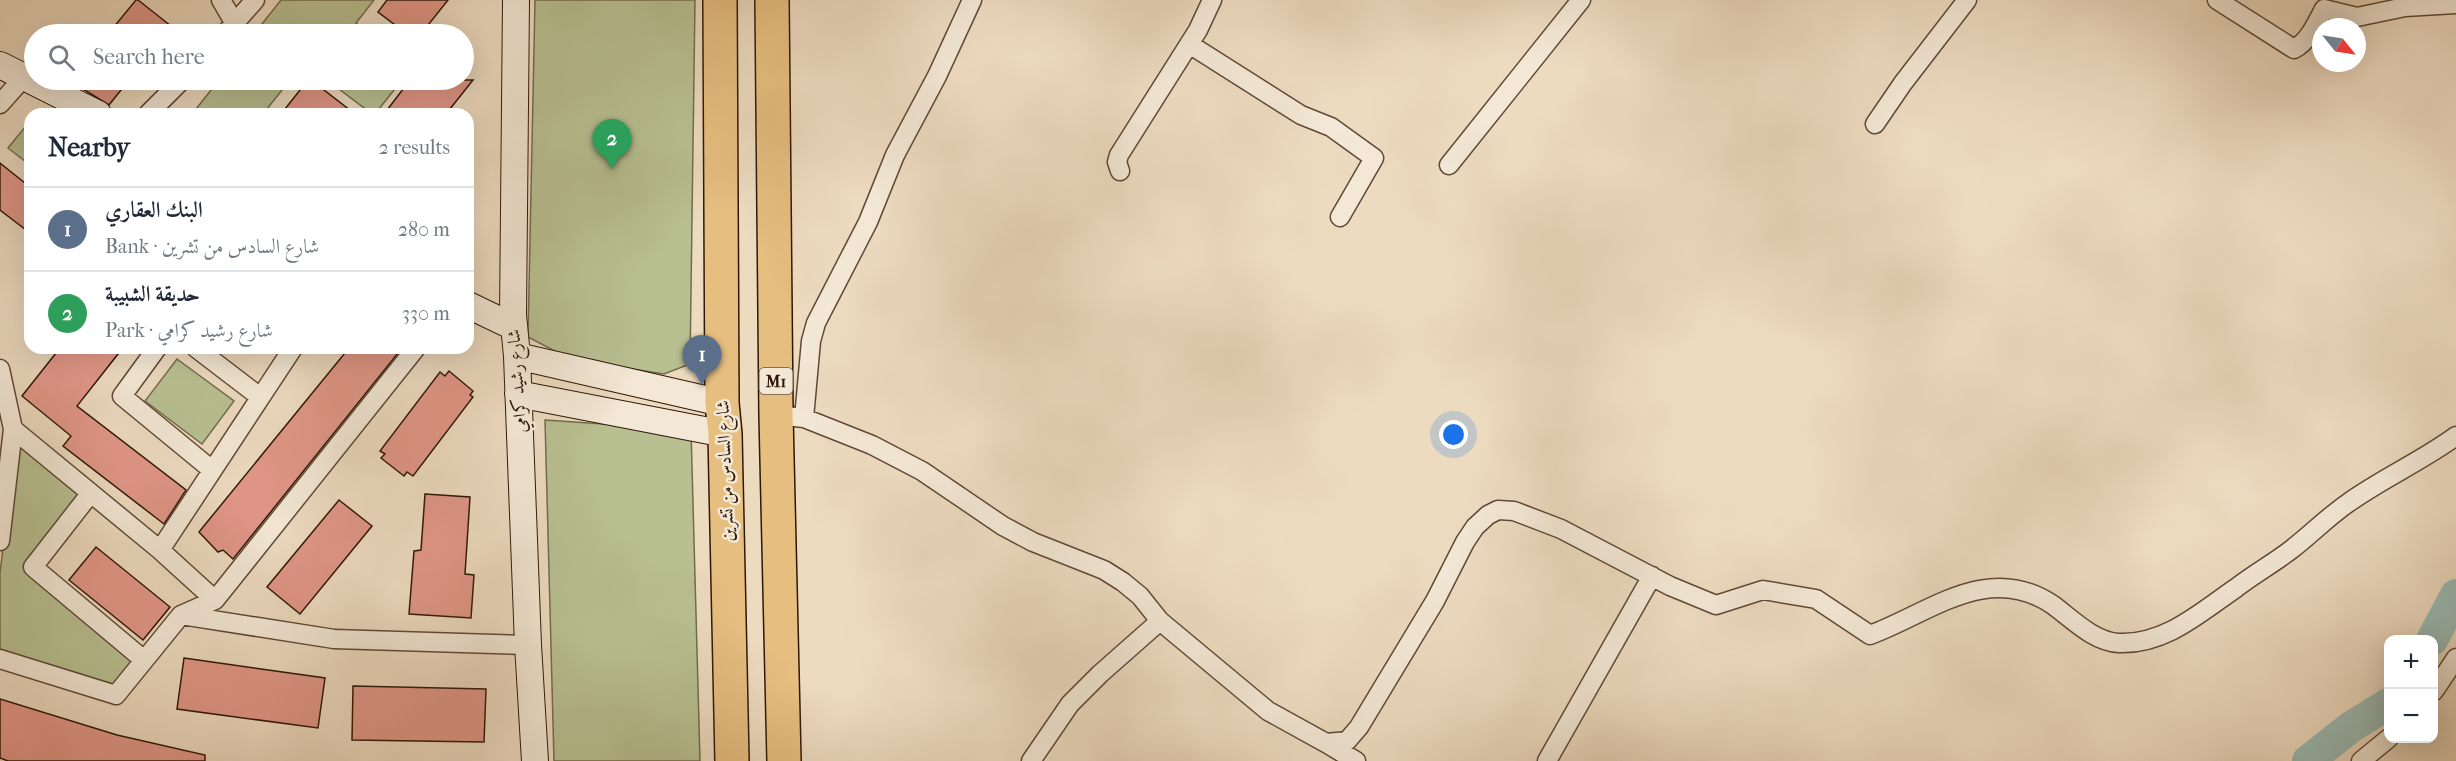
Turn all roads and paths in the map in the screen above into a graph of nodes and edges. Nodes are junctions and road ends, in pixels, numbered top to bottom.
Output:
1 (221, 0) edge
2 (255, 0) edge
3 (516, 0) edge
4 (720, 0) edge
5 (772, 0) edge
6 (972, 0) edge
7 (1212, 0) edge
8 (1581, 0) edge
9 (1967, 0) edge
10 (2217, 0) edge
11 (2456, 4) edge
12 (228, 24) edge
13 (234, 24) edge
14 (1189, 44) junction
15 (0, 65) edge
16 (24, 77) joint
17 (50, 90) edge
18 (172, 90) edge
19 (0, 104) edge
20 (86, 108) edge
21 (154, 108) edge
22 (1875, 124) dead end
23 (1449, 165) dead end
24 (1120, 171) dead end
25 (1340, 217) dead end
26 (474, 297) edge
27 (474, 307) edge
28 (513, 321) junction
29 (153, 354) edge
30 (204, 354) edge
31 (289, 354) edge
32 (411, 354) edge
33 (517, 356) junction
34 (0, 369) edge
35 (518, 394) junction
36 (260, 397) junction
37 (790, 416) junction
38 (723, 419) junction
39 (13, 429) junction
40 (2456, 436) edge
41 (212, 470) junction
42 (90, 494) junction
43 (0, 541) edge
44 (160, 550) junction
45 (1652, 576) junction
46 (215, 600) junction
47 (181, 615) junction
48 (1160, 621) junction
49 (528, 645) junction
50 (2456, 658) edge
51 (0, 659) edge
52 (144, 660) junction
53 (2434, 689) edge
54 (2384, 742) edge
55 (1326, 743) junction
56 (535, 761) edge
57 (732, 761) edge
58 (784, 761) edge
59 (1031, 761) edge
60 (1356, 761) edge
61 (1547, 761) edge
62 (2361, 761) edge

1 - 12 street
2 - 13 street
3 - 28 main road, شارع رشيد كرامي
4 - 38 highway, شارع السادس من تشرين
5 - 37 highway, M1
6 - 37 street
7 - 14 street
8 - 23 street
9 - 22 street
10 - 11 street
14 - 24 street
14 - 25 street
15 - 16 main road
16 - 19 street
17 - 20 main road
18 - 21 street
26 - 28 main road
27 - 28 main road
28 - 33 main road, شارع رشيد كرامي
29 - 41 street
30 - 36 street
31 - 36 street
32 - 46 street
33 - 35 main road, شارع رشيد كرامي
33 - 38 main road
34 - 39 street
35 - 38 main road
35 - 49 main road, شارع رشيد كرامي
36 - 41 street
37 - 48 street
37 - 58 highway, M1
38 - 57 highway, شارع السادس من تشرين
39 - 42 street
39 - 43 street
40 - 45 street
41 - 44 street
42 - 44 street
42 - 52 street
44 - 46 street
45 - 55 street
45 - 61 street
46 - 47 street
47 - 49 street
47 - 52 street
48 - 55 street
48 - 59 street
49 - 56 main road, شارع رشيد كرامي
50 - 53 street
51 - 52 street
54 - 62 street
55 - 60 street

